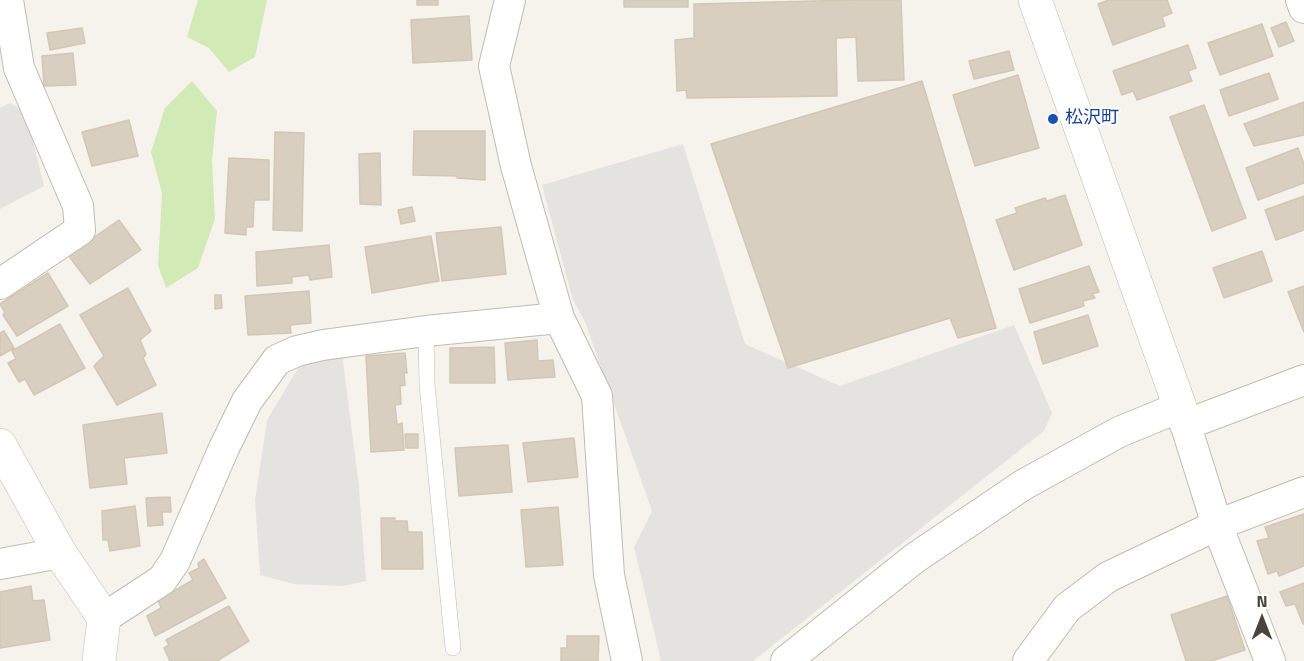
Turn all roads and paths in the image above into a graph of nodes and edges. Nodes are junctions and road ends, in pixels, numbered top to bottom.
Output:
1 (8, 0) edge
2 (510, 0) edge
3 (1035, 0) edge
4 (1301, 0) edge
5 (1304, 9) edge
6 (10, 74) edge
7 (0, 284) edge
8 (559, 318) junction
9 (426, 331) junction
10 (1304, 380) edge
11 (1182, 416) junction
12 (0, 445) edge
13 (1304, 492) edge
14 (1216, 525) junction
15 (60, 553) junction
16 (0, 564) edge
17 (104, 618) junction
18 (453, 648) dead end
19 (1038, 656) edge
20 (99, 661) edge
21 (627, 661) edge
22 (786, 661) edge
23 (1270, 661) edge

1 - 6 street
2 - 8 street
3 - 11 street
4 - 5 street
6 - 7 street
8 - 9 street
8 - 21 street
9 - 17 street
9 - 18 lane
10 - 11 street
11 - 14 street
11 - 22 street
12 - 15 street
13 - 14 street
14 - 19 street
14 - 23 street
15 - 16 street
15 - 17 street
17 - 20 street

